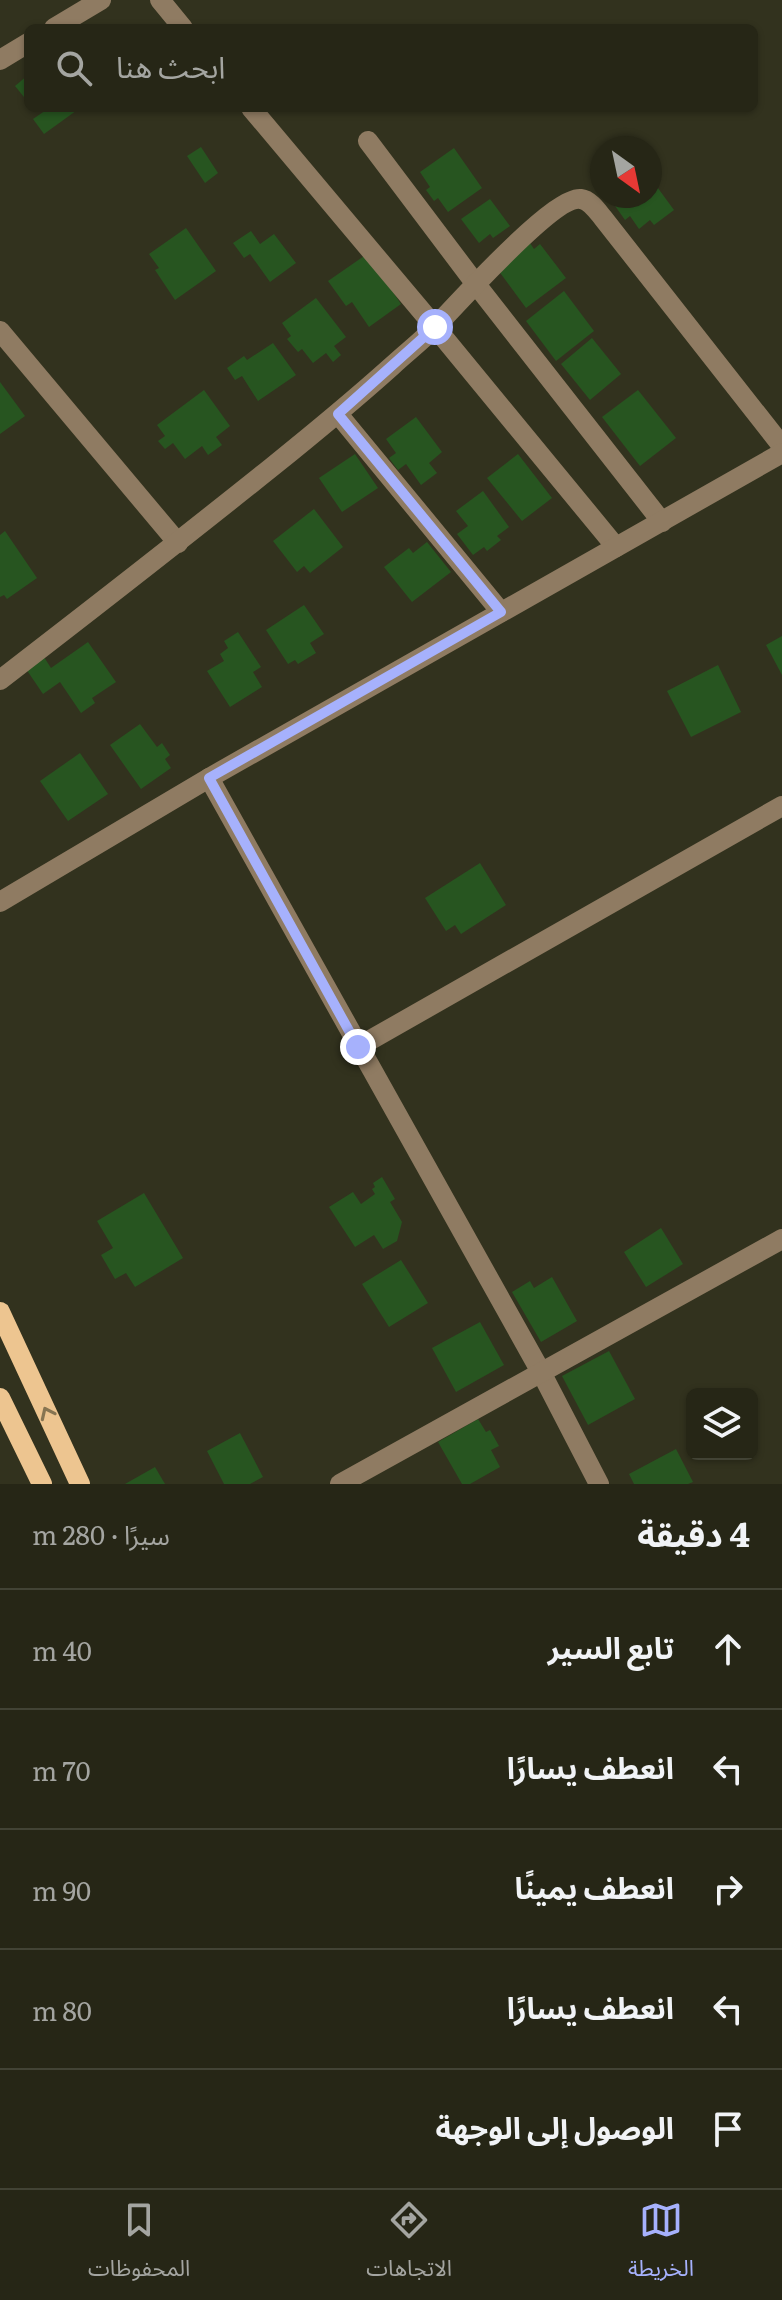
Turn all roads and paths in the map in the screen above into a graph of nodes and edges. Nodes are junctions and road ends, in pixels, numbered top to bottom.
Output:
1 (101, 0) edge
2 (160, 0) edge
3 (61, 24) edge
4 (180, 24) edge
5 (24, 45) edge
6 (0, 60) edge
7 (254, 112) edge
8 (368, 141) dead end
9 (475, 283) junction
10 (435, 327) junction
11 (0, 331) edge
12 (338, 414) junction
13 (782, 446) edge
14 (782, 453) edge
15 (662, 522) junction
16 (178, 543) junction
17 (616, 547) junction
18 (501, 612) junction
19 (0, 680) edge
20 (209, 778) junction
21 (782, 806) edge
22 (0, 902) edge
23 (358, 1047) junction
24 (782, 1239) edge
25 (0, 1312) edge
26 (541, 1372) junction
27 (0, 1398) edge
28 (42, 1484) edge
29 (80, 1484) edge
30 (340, 1484) edge
31 (599, 1484) edge

1 - 3 street
2 - 4 street
5 - 6 street
7 - 10 street
8 - 9 street
9 - 10 street
9 - 13 street
9 - 15 street
10 - 12 street
10 - 17 street
11 - 16 street
12 - 16 street
12 - 18 street
14 - 15 street
15 - 17 street
16 - 19 street
17 - 18 street
18 - 20 street
20 - 22 street
20 - 23 street
21 - 23 street
23 - 26 street
24 - 26 street
29 -> 25 main road
26 - 30 street
26 - 31 street
27 - 28 main road

